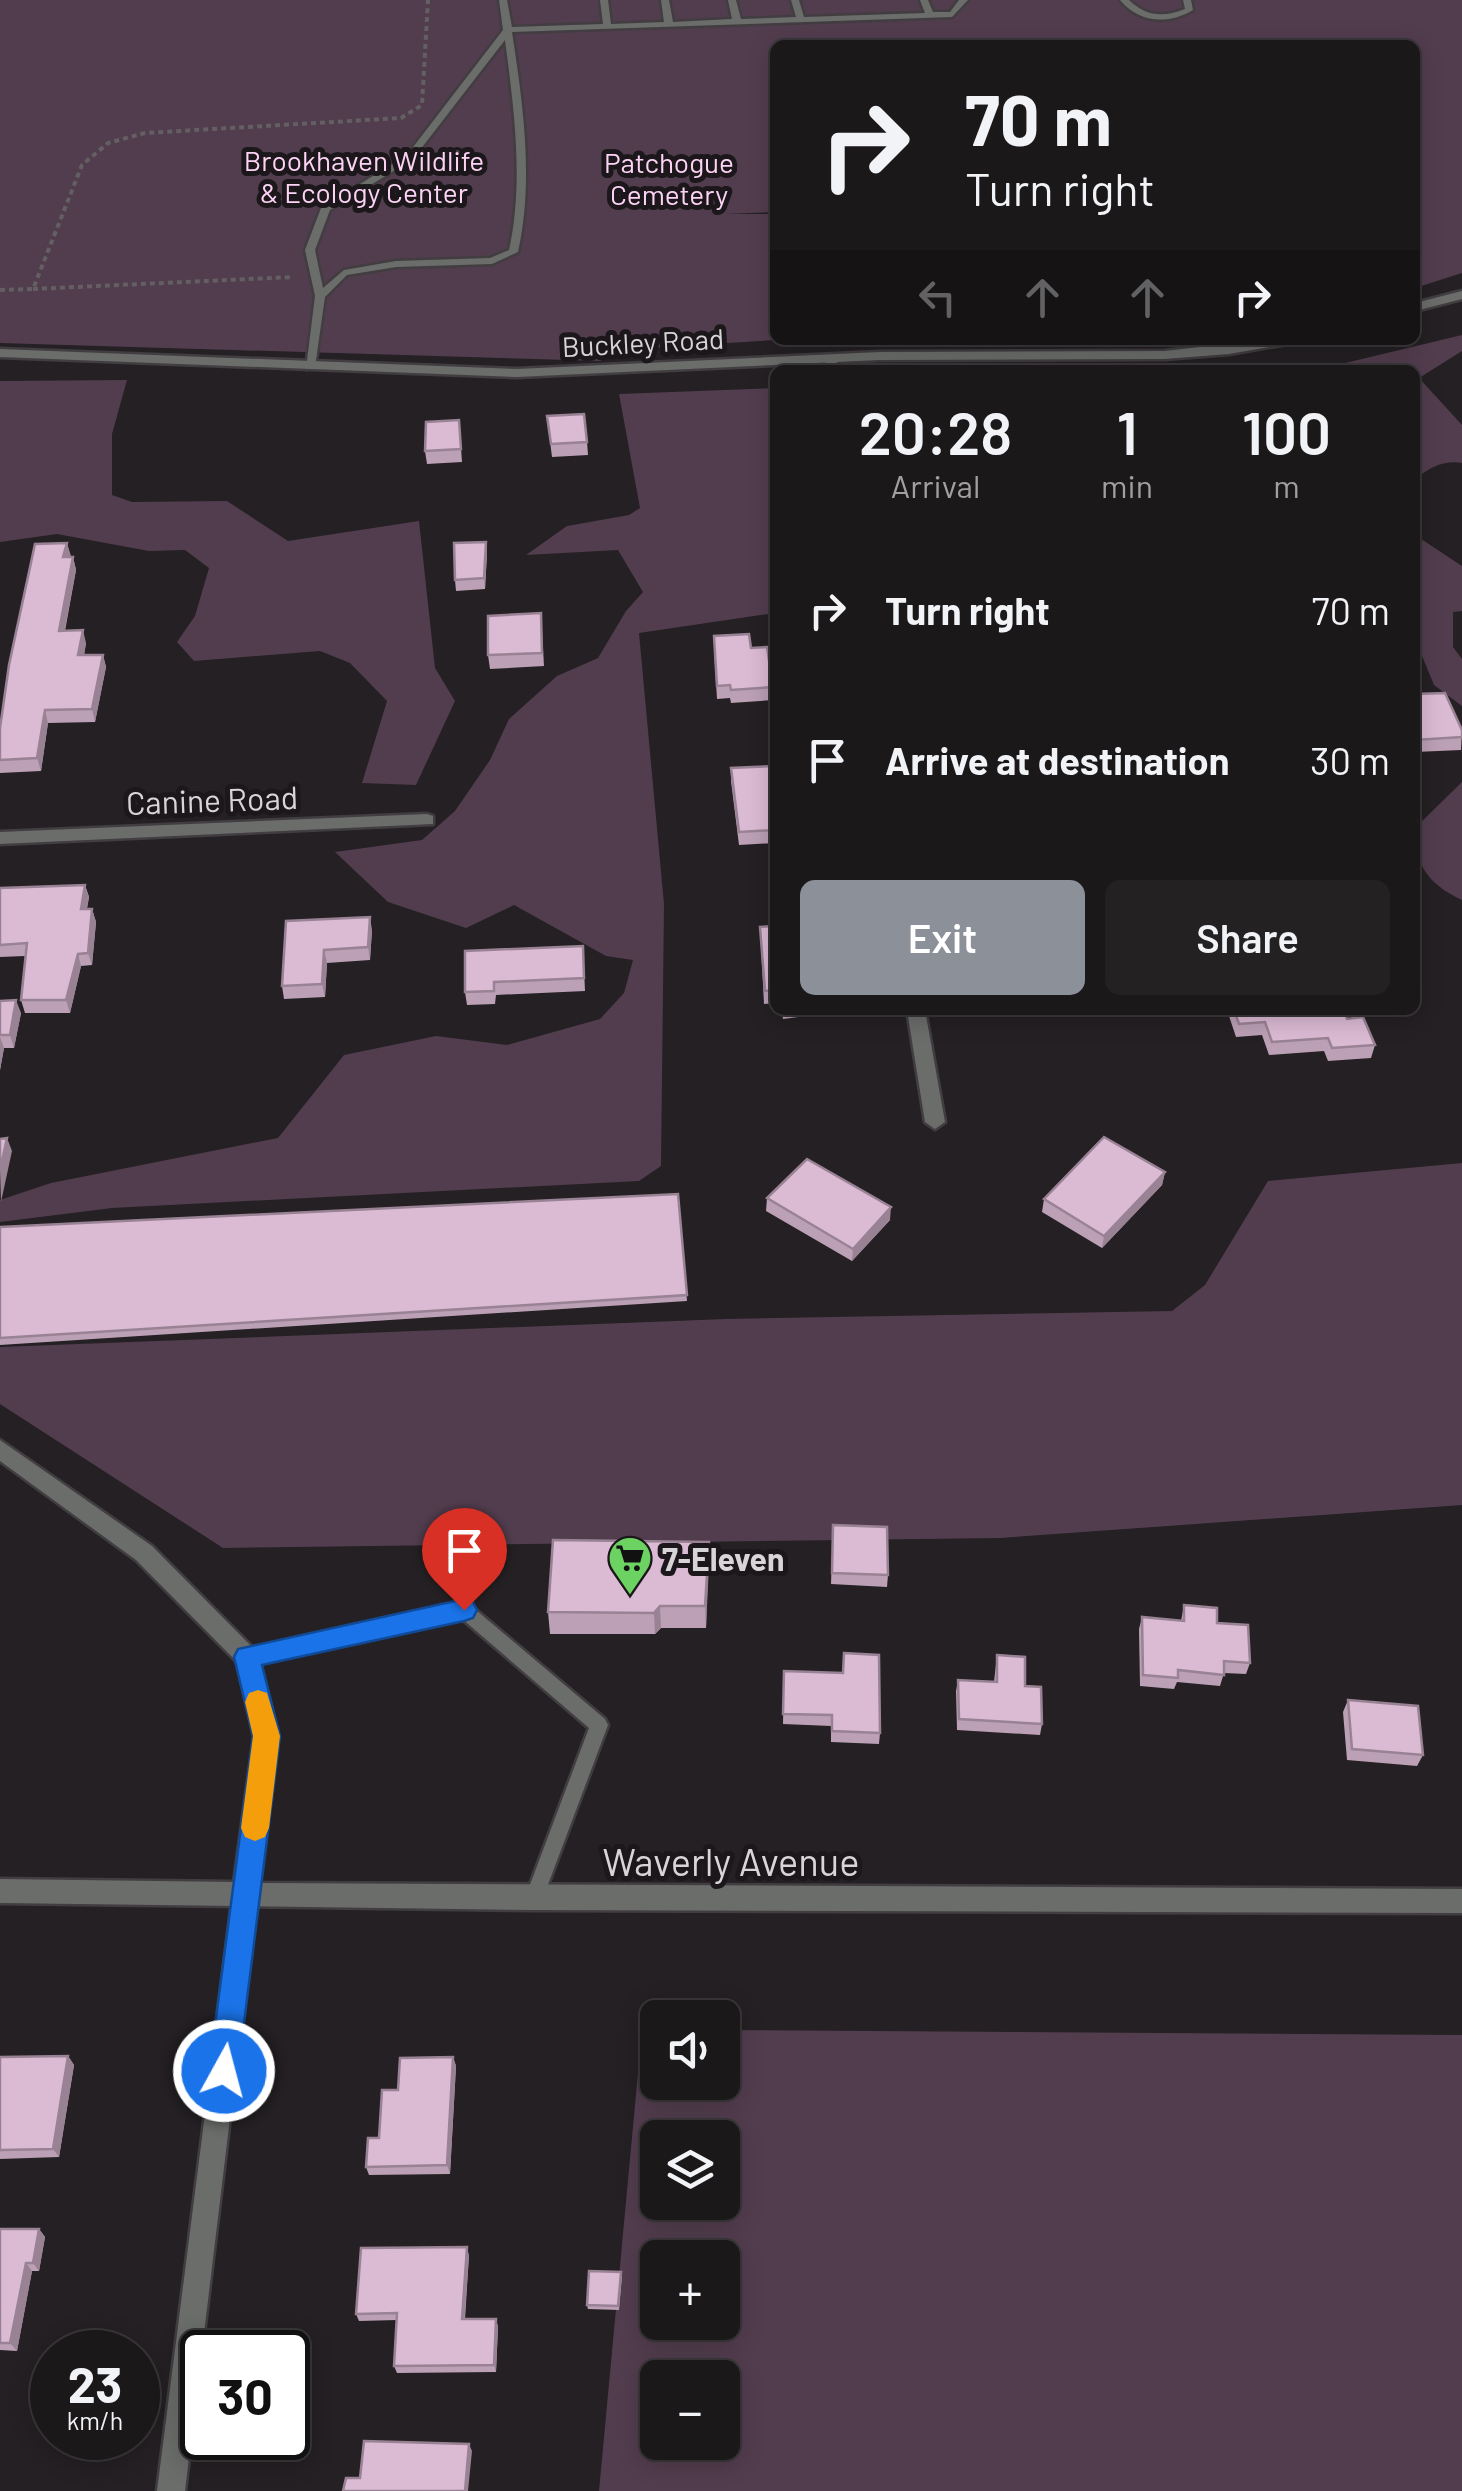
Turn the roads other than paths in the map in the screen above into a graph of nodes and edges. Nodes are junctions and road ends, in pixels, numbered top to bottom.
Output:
1 (503, 0) edge
2 (604, 0) edge
3 (665, 0) edge
4 (732, 0) edge
5 (795, 0) edge
6 (860, 0) edge
7 (924, 0) edge
8 (964, 0) edge
9 (1124, 0) edge
10 (1189, 3) edge
11 (930, 15) junction
12 (866, 17) junction
13 (801, 20) junction
14 (736, 22) junction
15 (669, 24) junction
16 (608, 26) junction
17 (508, 30) junction
18 (1462, 295) edge
19 (320, 296) junction
20 (1420, 307) edge
21 (1258, 345) edge
22 (0, 353) edge
23 (831, 364) edge
24 (796, 365) edge
25 (770, 366) edge
26 (310, 367) junction
27 (427, 820) dead end
28 (0, 838) edge
29 (917, 1015) edge
30 (935, 1122) dead end
31 (0, 1450) edge
32 (247, 1657) junction
33 (0, 1891) edge
34 (245, 1894) junction
35 (534, 1898) junction
36 (1462, 1901) edge
37 (172, 2491) edge

1 - 17 lane
2 - 16 lane
3 - 15 lane
4 - 14 lane
5 - 13 lane
6 - 12 lane
7 - 11 lane
8 - 11 lane
9 - 10 lane
11 - 12 lane
12 - 13 lane
13 - 14 lane
14 - 15 lane
15 - 16 lane
16 - 17 lane
17 - 19 lane
17 - 19 lane
18 - 20 street
19 - 26 lane
21 - 23 street, Buckley Road
22 - 26 street, Buckley Road
23 - 24 street, Buckley Road
25 - 26 street, Buckley Road
27 - 28 street, Canine Road
29 - 30 street
31 - 32 street
32 - 34 street
32 - 35 lane
33 - 34 street, Waverly Avenue
34 - 35 street, Waverly Avenue
34 - 37 street
35 - 36 street, Waverly Avenue

